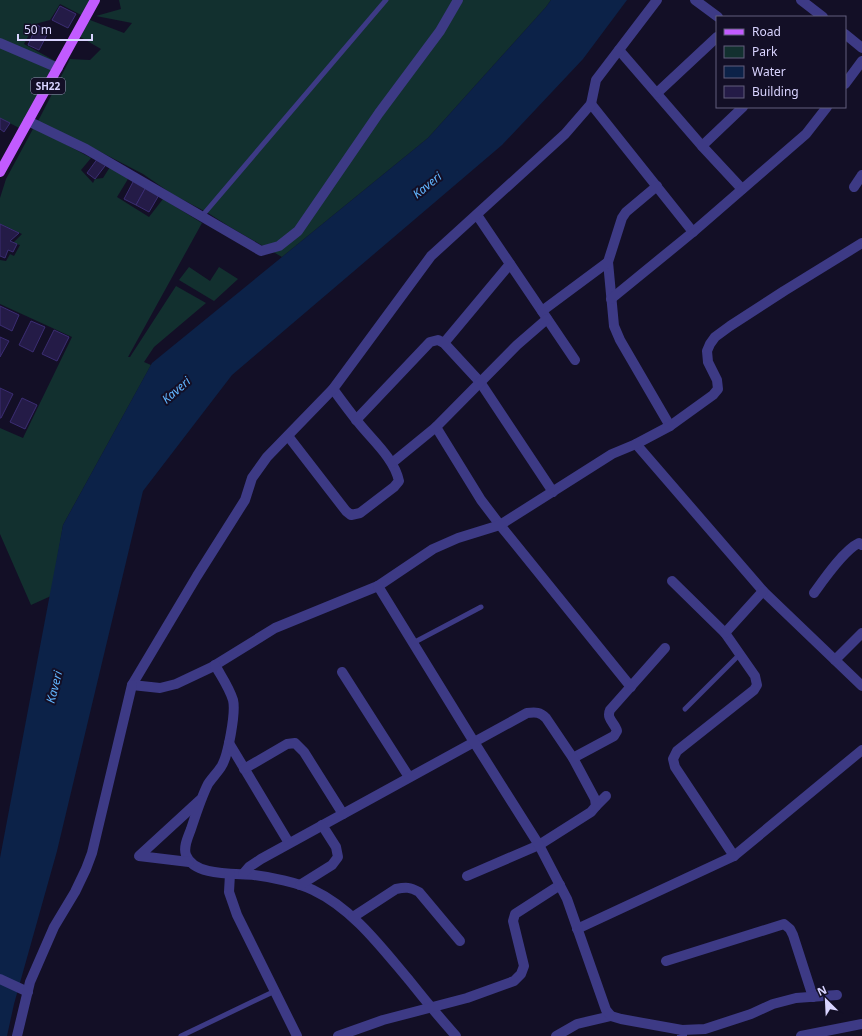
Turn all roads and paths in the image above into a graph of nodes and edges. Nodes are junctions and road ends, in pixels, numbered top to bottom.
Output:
1 (95, 0) edge
2 (386, 0) edge
3 (458, 0) edge
4 (657, 0) edge
5 (695, 0) edge
6 (801, 0) edge
7 (813, 3) edge
8 (717, 16) edge
9 (822, 16) edge
10 (846, 35) edge
11 (716, 38) edge
12 (0, 43) edge
13 (862, 48) edge
14 (619, 50) junction
15 (862, 61) edge
16 (58, 68) junction
17 (846, 83) edge
18 (657, 93) junction
19 (591, 104) junction
20 (742, 108) edge
21 (826, 108) edge
22 (28, 121) junction
23 (702, 146) junction
24 (1, 167) edge
25 (862, 175) edge
26 (656, 186) junction
27 (854, 187) dead end
28 (742, 190) junction
29 (476, 214) junction
30 (202, 216) junction
31 (693, 232) junction
32 (862, 243) edge
33 (608, 262) junction
34 (510, 264) junction
35 (611, 299) junction
36 (544, 314) junction
37 (444, 343) junction
38 (575, 360) dead end
39 (480, 382) junction
40 (333, 389) junction
41 (356, 420) junction
42 (670, 426) junction
43 (436, 427) junction
44 (288, 436) junction
45 (636, 444) junction
46 (392, 463) junction
47 (553, 492) junction
48 (500, 526) junction
49 (862, 545) edge
50 (672, 581) dead end
51 (378, 586) junction
52 (763, 591) junction
53 (814, 593) dead end
54 (481, 608) dead end
55 (725, 633) junction
56 (862, 633) edge
57 (413, 643) junction
58 (665, 648) dead end
59 (740, 654) junction
60 (835, 660) junction
61 (215, 665) junction
62 (342, 672) dead end
63 (132, 685) junction
64 (862, 686) edge
65 (631, 687) junction
66 (685, 709) dead end
67 (474, 742) junction
68 (229, 743) junction
69 (862, 750) edge
70 (573, 758) junction
71 (244, 769) junction
72 (409, 777) junction
73 (606, 796) dead end
74 (202, 799) junction
75 (596, 806) junction
76 (343, 814) junction
77 (322, 825) junction
78 (289, 843) junction
79 (539, 845) junction
80 (734, 856) junction
81 (189, 862) junction
82 (230, 874) junction
83 (243, 874) junction
84 (467, 876) dead end
85 (300, 885) junction
86 (560, 886) junction
87 (353, 917) junction
88 (577, 929) junction
89 (460, 941) dead end
90 (666, 961) dead end
91 (0, 979) edge
92 (275, 991) junction
93 (27, 992) junction
94 (837, 994) dead end
95 (813, 997) junction
96 (431, 1008) junction
97 (611, 1016) junction
98 (862, 1024) edge
99 (682, 1033) edge
100 (17, 1036) edge
101 (181, 1036) edge
102 (297, 1036) edge
103 (338, 1036) edge
104 (456, 1036) edge
105 (556, 1036) edge
106 (801, 1036) edge

1 - 16 main road, SH22
2 - 30 lane
3 - 30 street
4 - 14 street
5 - 8 street
6 - 7 street
7 - 9 street
10 - 13 street
11 - 18 street
12 - 16 street
14 - 18 street
14 - 19 street
15 - 17 street
16 - 22 main road, SH22
18 - 23 street
19 - 26 street
19 - 29 street
20 - 23 street
21 - 28 street
22 - 24 main road, SH22
22 - 30 street
23 - 28 street
25 - 27 street
26 - 31 street
26 - 33 street
28 - 31 street
29 - 34 street
29 - 40 street
31 - 35 street
32 - 42 street
33 - 35 street
33 - 36 street
34 - 36 street
34 - 37 street
35 - 42 street
36 - 38 street
36 - 39 street
37 - 39 street
37 - 41 street
39 - 43 street
39 - 47 street
40 - 41 street
40 - 44 street
41 - 46 street
42 - 45 street
43 - 46 street
43 - 48 street
44 - 46 street
44 - 63 street
45 - 47 street
45 - 52 street
47 - 48 street
48 - 51 street
48 - 65 street
49 - 53 street
50 - 55 street
51 - 57 street
51 - 61 street
52 - 55 street
52 - 60 street
54 - 57 lane
55 - 59 street
56 - 60 street
57 - 67 street
58 - 65 street
59 - 66 lane
59 - 80 street
60 - 64 street
61 - 63 street
61 - 68 street
62 - 72 street
63 - 93 street
65 - 70 street
67 - 70 street
67 - 72 street
67 - 79 street
68 - 71 street
68 - 74 street
69 - 80 street
70 - 75 street
71 - 76 street
71 - 78 street
72 - 76 street
73 - 75 street
74 - 81 street
74 - 81 street
75 - 79 street
76 - 77 street
77 - 78 street
77 - 85 street
78 - 83 street
79 - 84 street
79 - 86 street
80 - 88 street
81 - 82 street
82 - 83 street
82 - 92 street
83 - 85 street
85 - 87 street
86 - 88 street
86 - 96 street
87 - 89 street
87 - 96 street
88 - 97 street
90 - 95 street
91 - 93 street
92 - 101 lane
92 - 102 street
93 - 100 street
94 - 95 street
95 - 99 street
96 - 103 street
96 - 104 street
97 - 99 street
97 - 105 street
98 - 106 street

